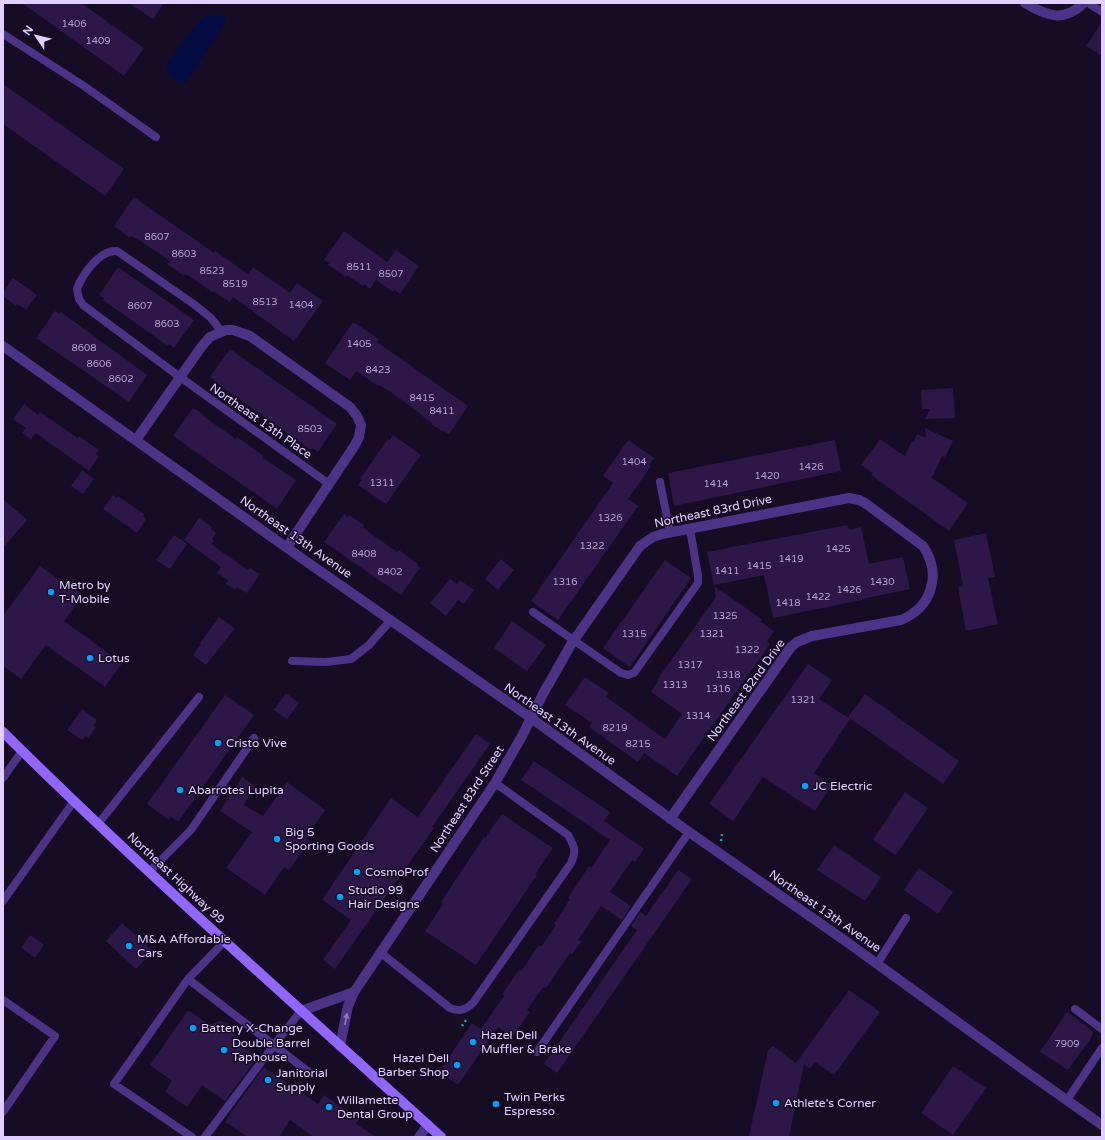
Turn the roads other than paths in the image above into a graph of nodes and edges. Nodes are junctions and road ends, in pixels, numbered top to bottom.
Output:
1 (1025, 3) edge
2 (1084, 3) edge
3 (1088, 3) edge
4 (1102, 12) edge
5 (3, 34) edge
6 (156, 137) dead end
7 (222, 332) junction
8 (3, 346) edge
9 (180, 377) junction
10 (136, 440) junction
11 (660, 482) dead end
12 (329, 484) junction
13 (854, 499) joint
14 (690, 529) junction
15 (670, 532) junction
16 (286, 547) junction
17 (533, 612) dead end
18 (391, 620) junction
19 (574, 640) junction
20 (292, 660) dead end
21 (199, 697) dead end
22 (531, 718) junction
23 (3, 732) edge
24 (254, 738) dead end
25 (22, 751) junction
26 (3, 778) edge
27 (496, 783) junction
28 (74, 801) junction
29 (670, 819) junction
30 (98, 824) junction
31 (689, 832) junction
32 (150, 872) junction
33 (3, 901) edge
34 (906, 918) dead end
35 (225, 941) junction
36 (381, 953) junction
37 (876, 964) junction
38 (188, 979) junction
39 (354, 992) junction
40 (3, 1000) edge
41 (1075, 1009) dead end
42 (301, 1011) junction
43 (1102, 1029) edge
44 (274, 1045) junction
45 (340, 1046) junction
46 (1102, 1048) edge
47 (536, 1052) dead end
48 (310, 1073) dead end
49 (1067, 1100) junction
50 (3, 1112) edge
51 (428, 1125) junction
52 (1102, 1125) edge
53 (192, 1137) edge
54 (205, 1137) edge
55 (419, 1137) edge
56 (440, 1137) edge

1 - 2 street
3 - 4 lane
5 - 6 lane
7 - 9 street
7 - 9 lane, Northeast 13th Place
7 - 12 street
8 - 10 street, Northeast 13th Avenue
9 - 10 street
9 - 12 lane, Northeast 13th Place
10 - 16 street, Northeast 13th Avenue
11 - 15 lane
12 - 16 street
13 - 14 street, Northeast 83rd Drive
13 - 29 street, Northeast 82nd Drive
14 - 15 street, Northeast 83rd Drive
14 - 19 lane
15 - 19 street, Northeast 83rd Drive
16 - 18 street, Northeast 13th Avenue
17 - 19 lane
18 - 20 lane
18 - 22 street, Northeast 13th Avenue
19 - 22 street, Northeast 83rd Drive
21 - 30 lane
22 - 27 street, Northeast 83rd Street
22 - 29 street, Northeast 13th Avenue
23 - 25 main road, Northeast Highway 99
24 - 32 lane
25 - 26 lane
25 - 28 main road, Northeast Highway 99
27 - 36 street, Northeast 83rd Street
27 - 36 lane
28 - 30 main road, Northeast Highway 99
28 - 33 lane
29 - 31 street, Northeast 13th Avenue
30 - 32 main road, Northeast Highway 99
31 - 37 street, Northeast 13th Avenue
31 - 47 lane
32 - 35 main road, Northeast Highway 99
34 - 37 lane
35 - 38 lane
35 - 42 main road, Northeast Highway 99
36 - 39 street, Northeast 83rd Street
37 - 49 street, Northeast 13th Avenue
38 - 44 lane
38 - 53 lane
39 - 42 street
45 -> 39 street, Northeast 83rd Street
40 - 50 lane
41 - 43 lane
42 - 44 lane
42 - 45 main road, Northeast Highway 99
44 - 48 lane
44 - 54 lane
45 - 51 main road, Northeast Highway 99
46 - 49 lane
49 - 52 street, Northeast 13th Avenue
51 - 55 street
51 - 56 main road, Northeast Highway 99

